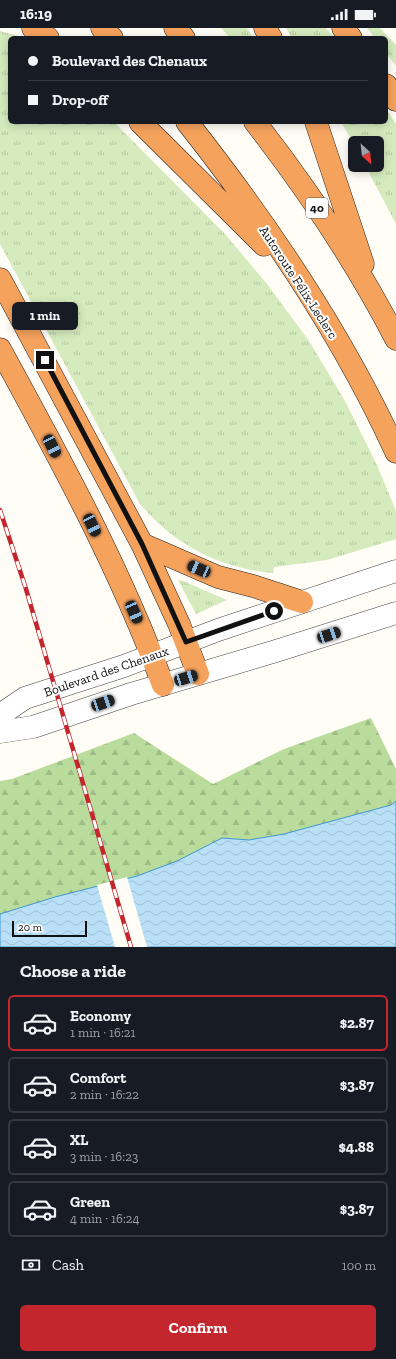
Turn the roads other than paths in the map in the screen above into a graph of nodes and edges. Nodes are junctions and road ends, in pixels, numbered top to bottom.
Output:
1 (33, 28) edge
2 (102, 28) edge
3 (175, 28) edge
4 (343, 28) edge
5 (45, 36) edge
6 (110, 36) edge
7 (182, 36) edge
8 (349, 36) edge
9 (388, 88) edge
10 (396, 100) edge
11 (142, 124) edge
12 (189, 124) edge
13 (256, 124) edge
14 (317, 124) edge
15 (0, 279) edge
16 (299, 280) junction
17 (374, 298) junction
18 (396, 339) edge
19 (0, 349) edge
20 (396, 452) edge
21 (142, 544) junction
22 (396, 571) edge
23 (302, 602) junction
24 (396, 613) edge
25 (186, 642) junction
26 (152, 656) junction
27 (198, 674) junction
28 (163, 684) junction
29 (0, 715) edge
30 (0, 732) edge

1 - 5 highway
2 - 6 highway
3 - 7 highway
4 - 8 highway
9 - 10 highway
11 - 16 highway
12 - 16 highway, Autoroute Félix-Leclerc
13 - 17 highway, 40
14 - 17 highway
15 - 21 highway
16 - 20 highway, Autoroute Félix-Leclerc
17 - 18 highway, 40
19 - 26 highway
21 - 23 highway
21 - 25 highway
22 - 23 street, Boulevard des Chenaux
23 - 25 street, Boulevard des Chenaux
24 - 27 street
25 - 26 street, Boulevard des Chenaux
25 - 27 highway
26 - 28 highway
26 - 29 street, Boulevard des Chenaux
27 - 28 street
28 - 30 street

